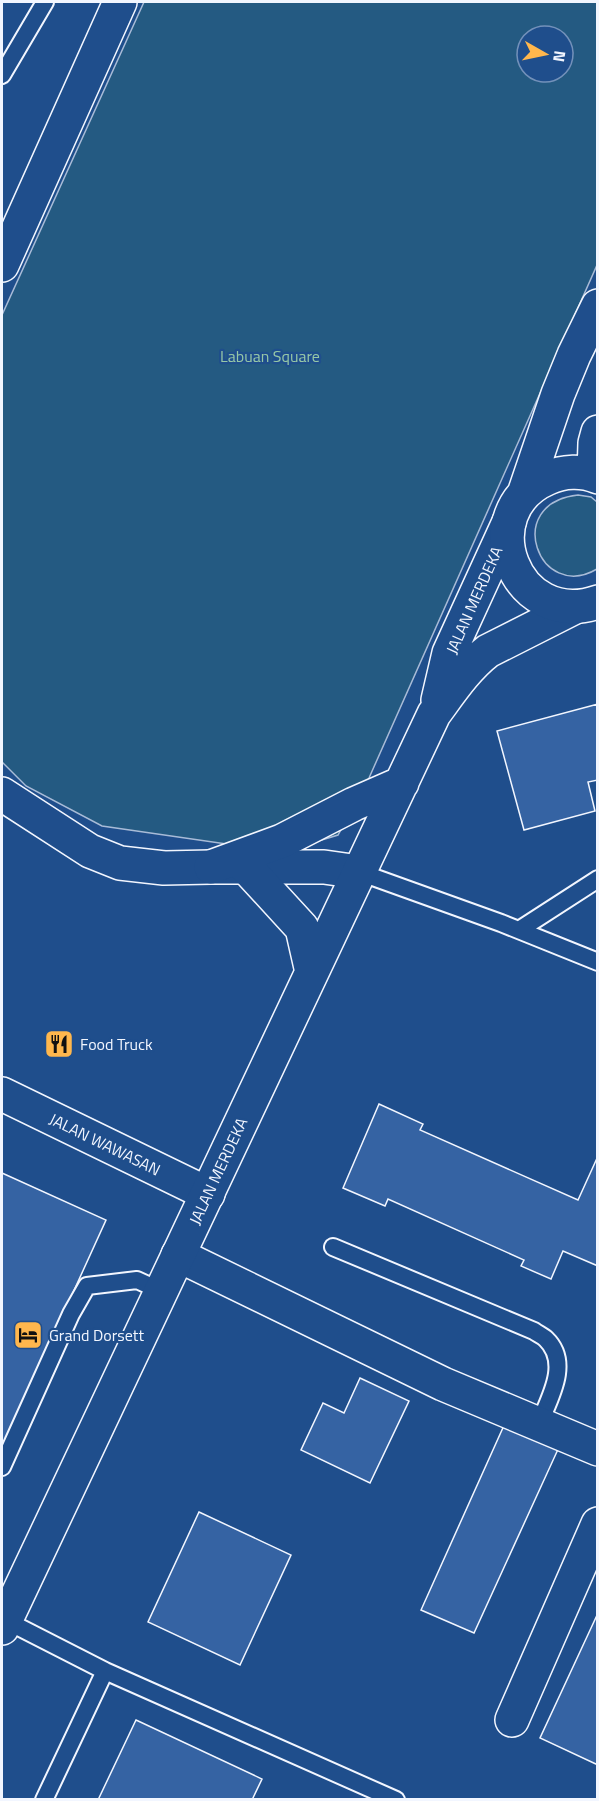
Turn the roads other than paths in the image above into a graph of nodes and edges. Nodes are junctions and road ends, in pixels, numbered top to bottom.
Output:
1 (45, 2) edge
2 (120, 2) edge
3 (2, 75) edge
4 (2, 265) edge
5 (597, 306) edge
6 (597, 432) edge
7 (596, 476) edge
8 (524, 494) junction
9 (509, 522) junction
10 (590, 609) edge
11 (434, 714) junction
12 (402, 783) junction
13 (2, 794) edge
14 (211, 867) junction
15 (246, 867) junction
16 (359, 872) junction
17 (597, 879) edge
18 (519, 930) junction
19 (597, 962) edge
20 (312, 972) junction
21 (2, 1094) edge
22 (208, 1194) junction
23 (333, 1247) dead end
24 (178, 1255) junction
25 (161, 1291) junction
26 (539, 1425) junction
27 (597, 1449) edge
28 (2, 1467) edge
29 (597, 1524) edge
30 (3, 1624) edge
31 (105, 1671) junction
32 (512, 1720) dead end
33 (44, 1800) edge
34 (396, 1800) edge

1 - 3 lane
2 - 4 street
5 - 8 street
6 - 7 street
7 - 8 street
8 - 9 street, JALAN MERDEKA
9 - 10 street
9 - 11 street, JALAN MERDEKA
10 - 11 street, JALAN MERDEKA
11 - 12 street, JALAN MERDEKA
12 - 14 street
12 - 16 street, JALAN MERDEKA
13 - 14 street
14 - 15 street
15 - 16 street
15 - 20 street
16 - 18 lane
16 - 20 street, JALAN MERDEKA
17 - 18 lane
18 - 19 lane
20 - 22 street, JALAN MERDEKA
21 - 22 street, JALAN WAWASAN
22 - 24 street, JALAN MERDEKA
23 - 26 lane
24 - 25 street, JALAN MERDEKA
24 - 26 street
25 - 28 lane
25 - 30 street, JALAN MERDEKA
26 - 27 street
29 - 32 street
30 - 31 lane
31 - 33 lane
31 - 34 lane

